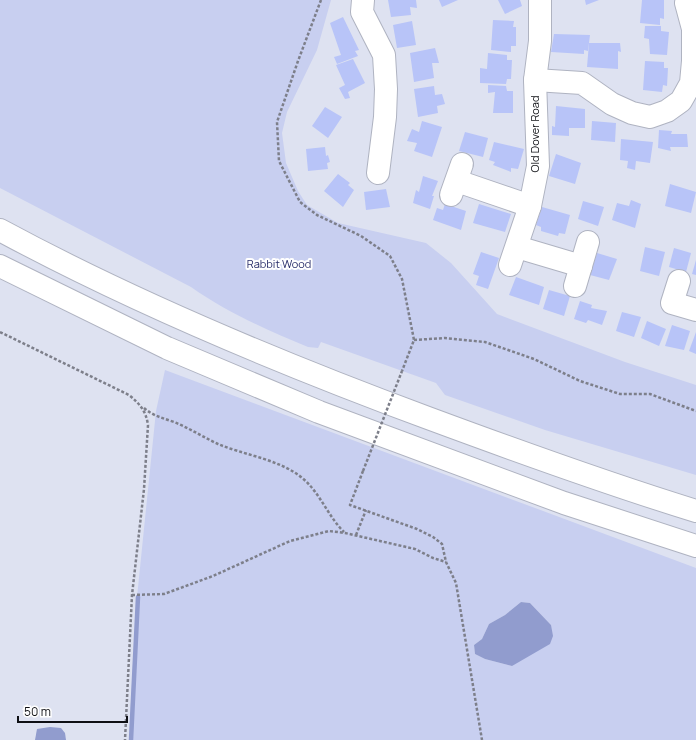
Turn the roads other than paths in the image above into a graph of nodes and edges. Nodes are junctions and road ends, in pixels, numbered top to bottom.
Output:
1 (363, 0) edge
2 (540, 0) edge
3 (686, 3) dead end
4 (694, 29) edge
5 (535, 80) junction
6 (378, 173) dead end
7 (457, 180) dead end
8 (530, 206) junction
9 (0, 230) edge
10 (588, 242) dead end
11 (0, 266) edge
12 (679, 281) dead end
13 (696, 310) edge
14 (696, 511) edge
15 (696, 546) edge

1 - 6 main road
2 - 5 main road, Old Dover Road
3 - 4 main road
4 - 5 main road
5 - 8 main road, Old Dover Road
7 - 8 main road
8 - 10 main road, Old Dover Road
9 - 14 main road
11 - 15 main road
12 - 13 main road

